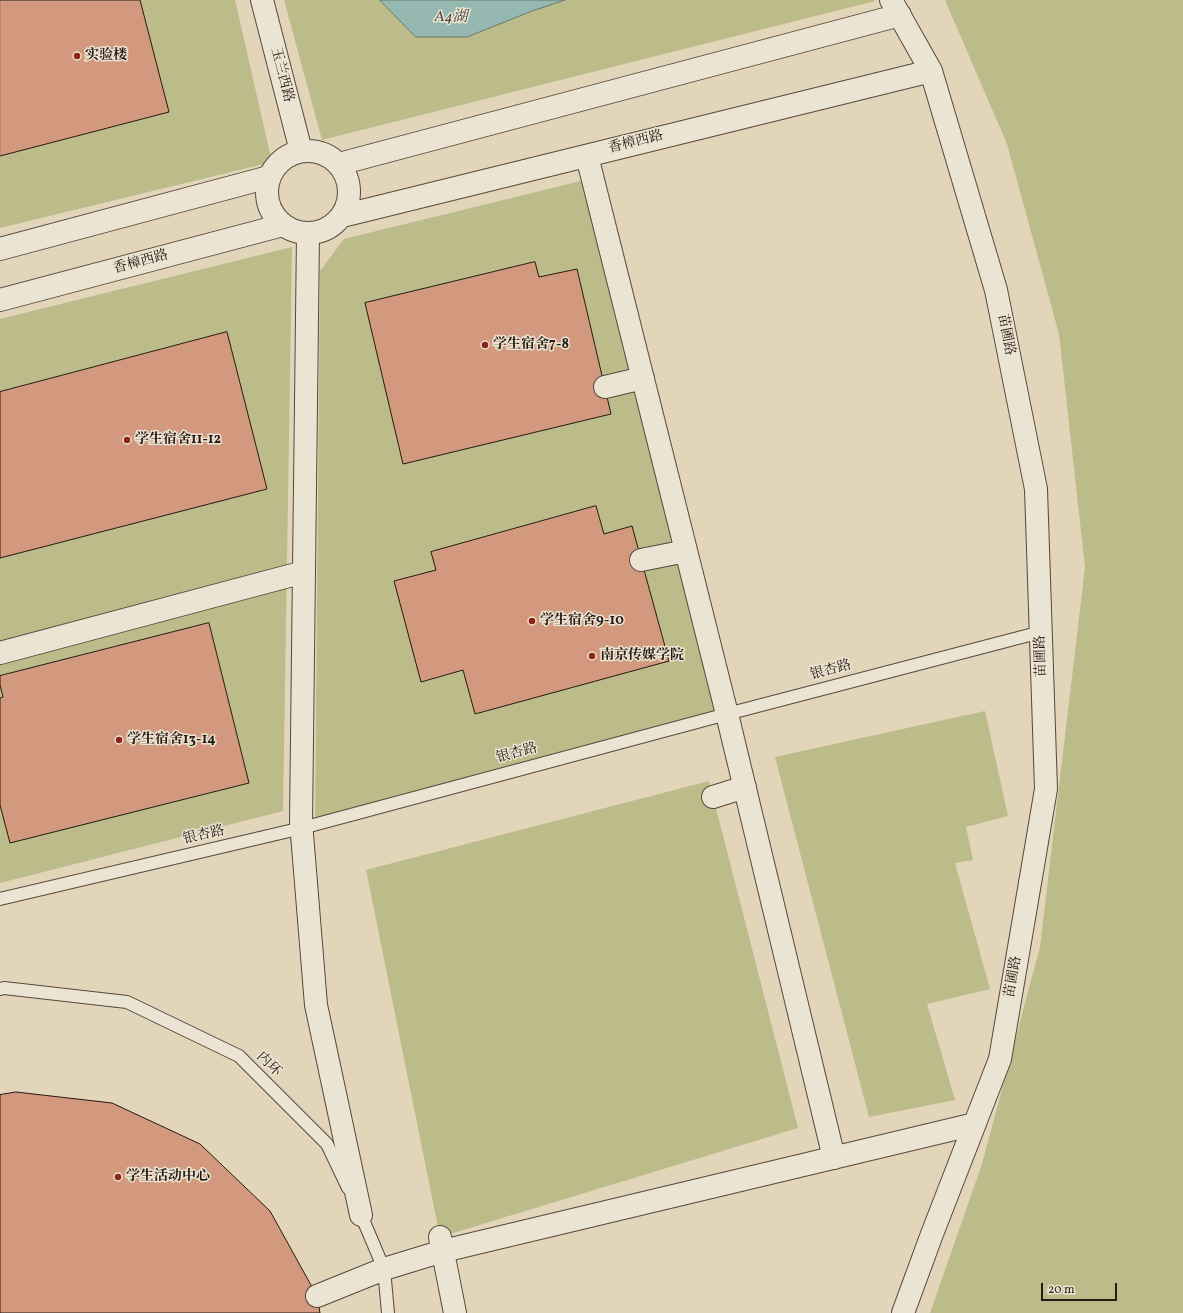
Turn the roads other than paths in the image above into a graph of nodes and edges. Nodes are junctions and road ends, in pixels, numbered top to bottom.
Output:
1 (262, 0) edge
2 (896, 8) edge
3 (931, 71) junction
4 (301, 151) junction
5 (587, 156) junction
6 (339, 164) junction
7 (269, 177) junction
8 (342, 216) junction
9 (283, 225) junction
10 (308, 234) junction
11 (0, 249) edge
12 (0, 300) edge
13 (643, 378) junction
14 (605, 387) dead end
15 (686, 551) junction
16 (642, 560) dead end
17 (304, 572) junction
18 (1041, 632) junction
19 (0, 653) edge
20 (727, 714) junction
21 (745, 787) junction
22 (714, 797) dead end
23 (302, 828) junction
24 (0, 899) edge
25 (0, 989) edge
26 (974, 1124) junction
27 (834, 1158) junction
28 (361, 1215) junction
29 (441, 1244) junction
30 (384, 1269) junction
31 (317, 1296) dead end
32 (388, 1313) edge
33 (455, 1313) edge
34 (903, 1313) edge

1 - 4 street, 玉兰西路
2 - 3 street, 苗圃路
2 - 6 street
3 - 5 street, 香樟西路
3 - 18 street, 苗圃路
4 - 6 street
4 - 7 street
5 - 8 street, 香樟西路
5 - 13 street
6 - 8 street
7 - 9 street
7 - 11 street
8 - 10 street
9 - 10 street
9 - 12 street, 香樟西路
10 - 17 street
13 - 14 street
13 - 15 street
15 - 16 street
15 - 20 street
17 - 19 street
17 - 23 street
18 - 20 lane, 银杏路
18 - 26 street, 苗圃路
20 - 21 street
20 - 23 lane, 银杏路
21 - 22 street
21 - 27 street
23 - 24 lane, 银杏路
23 - 28 street
25 - 28 lane, 内环
26 - 27 street
26 - 34 street, 苗圃路
27 - 29 street
28 - 30 lane, 内环
29 - 30 street
29 - 33 street
30 - 31 street
30 - 32 lane, 内环

